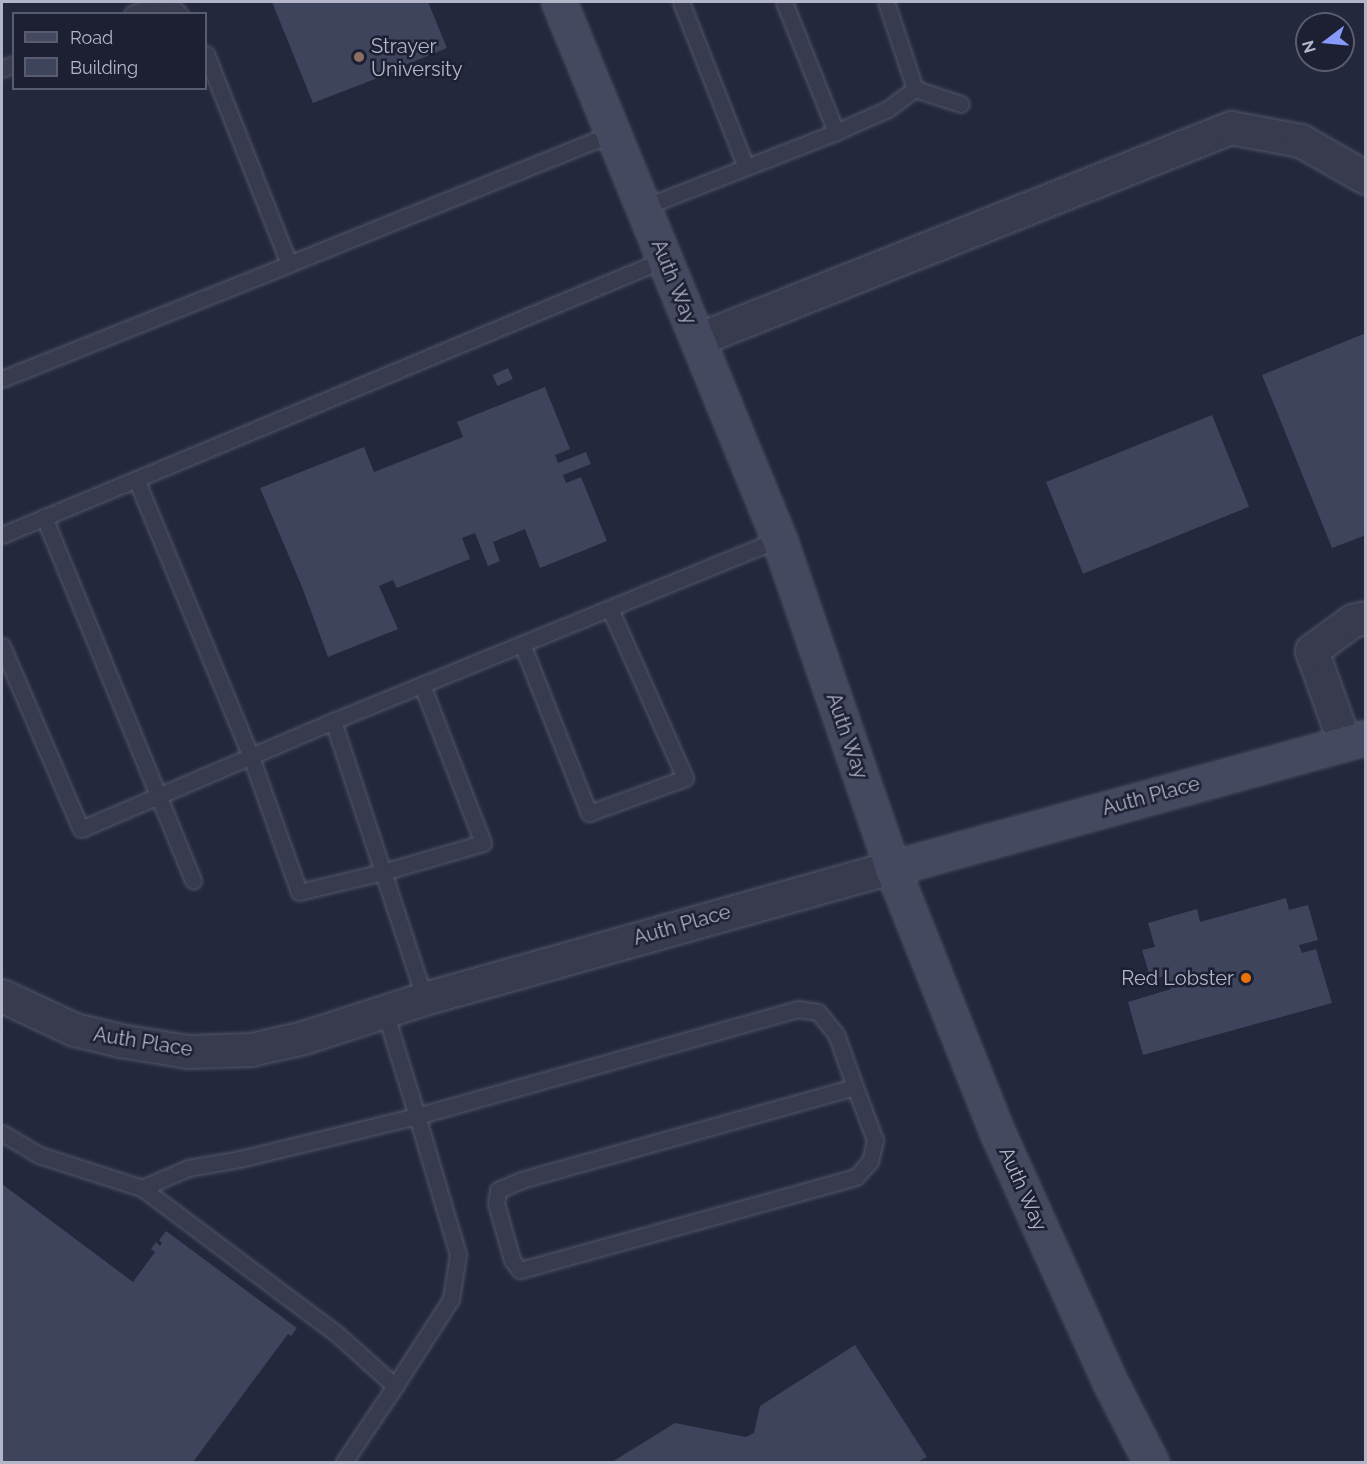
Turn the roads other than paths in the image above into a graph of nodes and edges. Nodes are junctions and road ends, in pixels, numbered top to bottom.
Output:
1 (559, 2) edge
2 (681, 2) edge
3 (784, 2) edge
4 (886, 2) edge
5 (137, 12) edge
6 (178, 12) edge
7 (207, 57) edge
8 (915, 89) junction
9 (961, 104) dead end
10 (836, 132) junction
11 (613, 133) junction
12 (746, 167) junction
13 (1365, 178) edge
14 (644, 207) junction
15 (664, 259) junction
16 (289, 264) junction
17 (698, 340) junction
18 (2, 379) edge
19 (136, 479) junction
20 (44, 517) junction
21 (2, 535) edge
22 (779, 539) junction
23 (610, 609) junction
24 (1365, 618) edge
25 (522, 644) junction
26 (2, 646) edge
27 (422, 685) junction
28 (333, 722) junction
29 (1355, 740) edge
30 (251, 757) junction
31 (160, 796) junction
32 (892, 868) junction
33 (383, 872) junction
34 (194, 881) dead end
35 (2, 996) edge
36 (425, 999) junction
37 (385, 1012) junction
38 (855, 1087) junction
39 (417, 1116) junction
40 (2, 1133) edge
41 (142, 1188) junction
42 (395, 1386) junction
43 (344, 1462) edge
44 (1151, 1462) edge

1 - 11 street, Auth Way
2 - 12 lane
3 - 10 lane
4 - 8 lane
5 - 6 lane
7 - 16 lane
8 - 9 lane
8 - 10 lane
10 - 12 lane
11 - 14 street, Auth Way
11 - 16 lane
12 - 14 lane
13 - 17 street
14 - 15 street, Auth Way
15 - 17 street, Auth Way
15 - 19 lane
16 - 18 lane
17 - 22 street, Auth Way
19 - 20 lane
19 - 30 lane
20 - 21 lane
20 - 31 lane
22 - 23 lane
22 - 32 street, Auth Way
23 - 25 lane
23 - 25 lane
24 - 29 street
25 - 27 lane
26 - 31 lane
27 - 28 lane
27 - 33 lane
28 - 30 lane
28 - 33 lane
29 - 32 street, Auth Place
30 - 31 lane
30 - 33 lane
31 - 34 lane
32 - 36 street, Auth Place
32 - 44 street, Auth Way
33 - 36 lane
35 - 37 street, Auth Place
36 - 37 street, Auth Place
37 - 39 lane
38 - 38 lane
38 - 39 lane
39 - 41 lane
39 - 42 lane
40 - 41 lane
41 - 42 lane
42 - 43 lane

